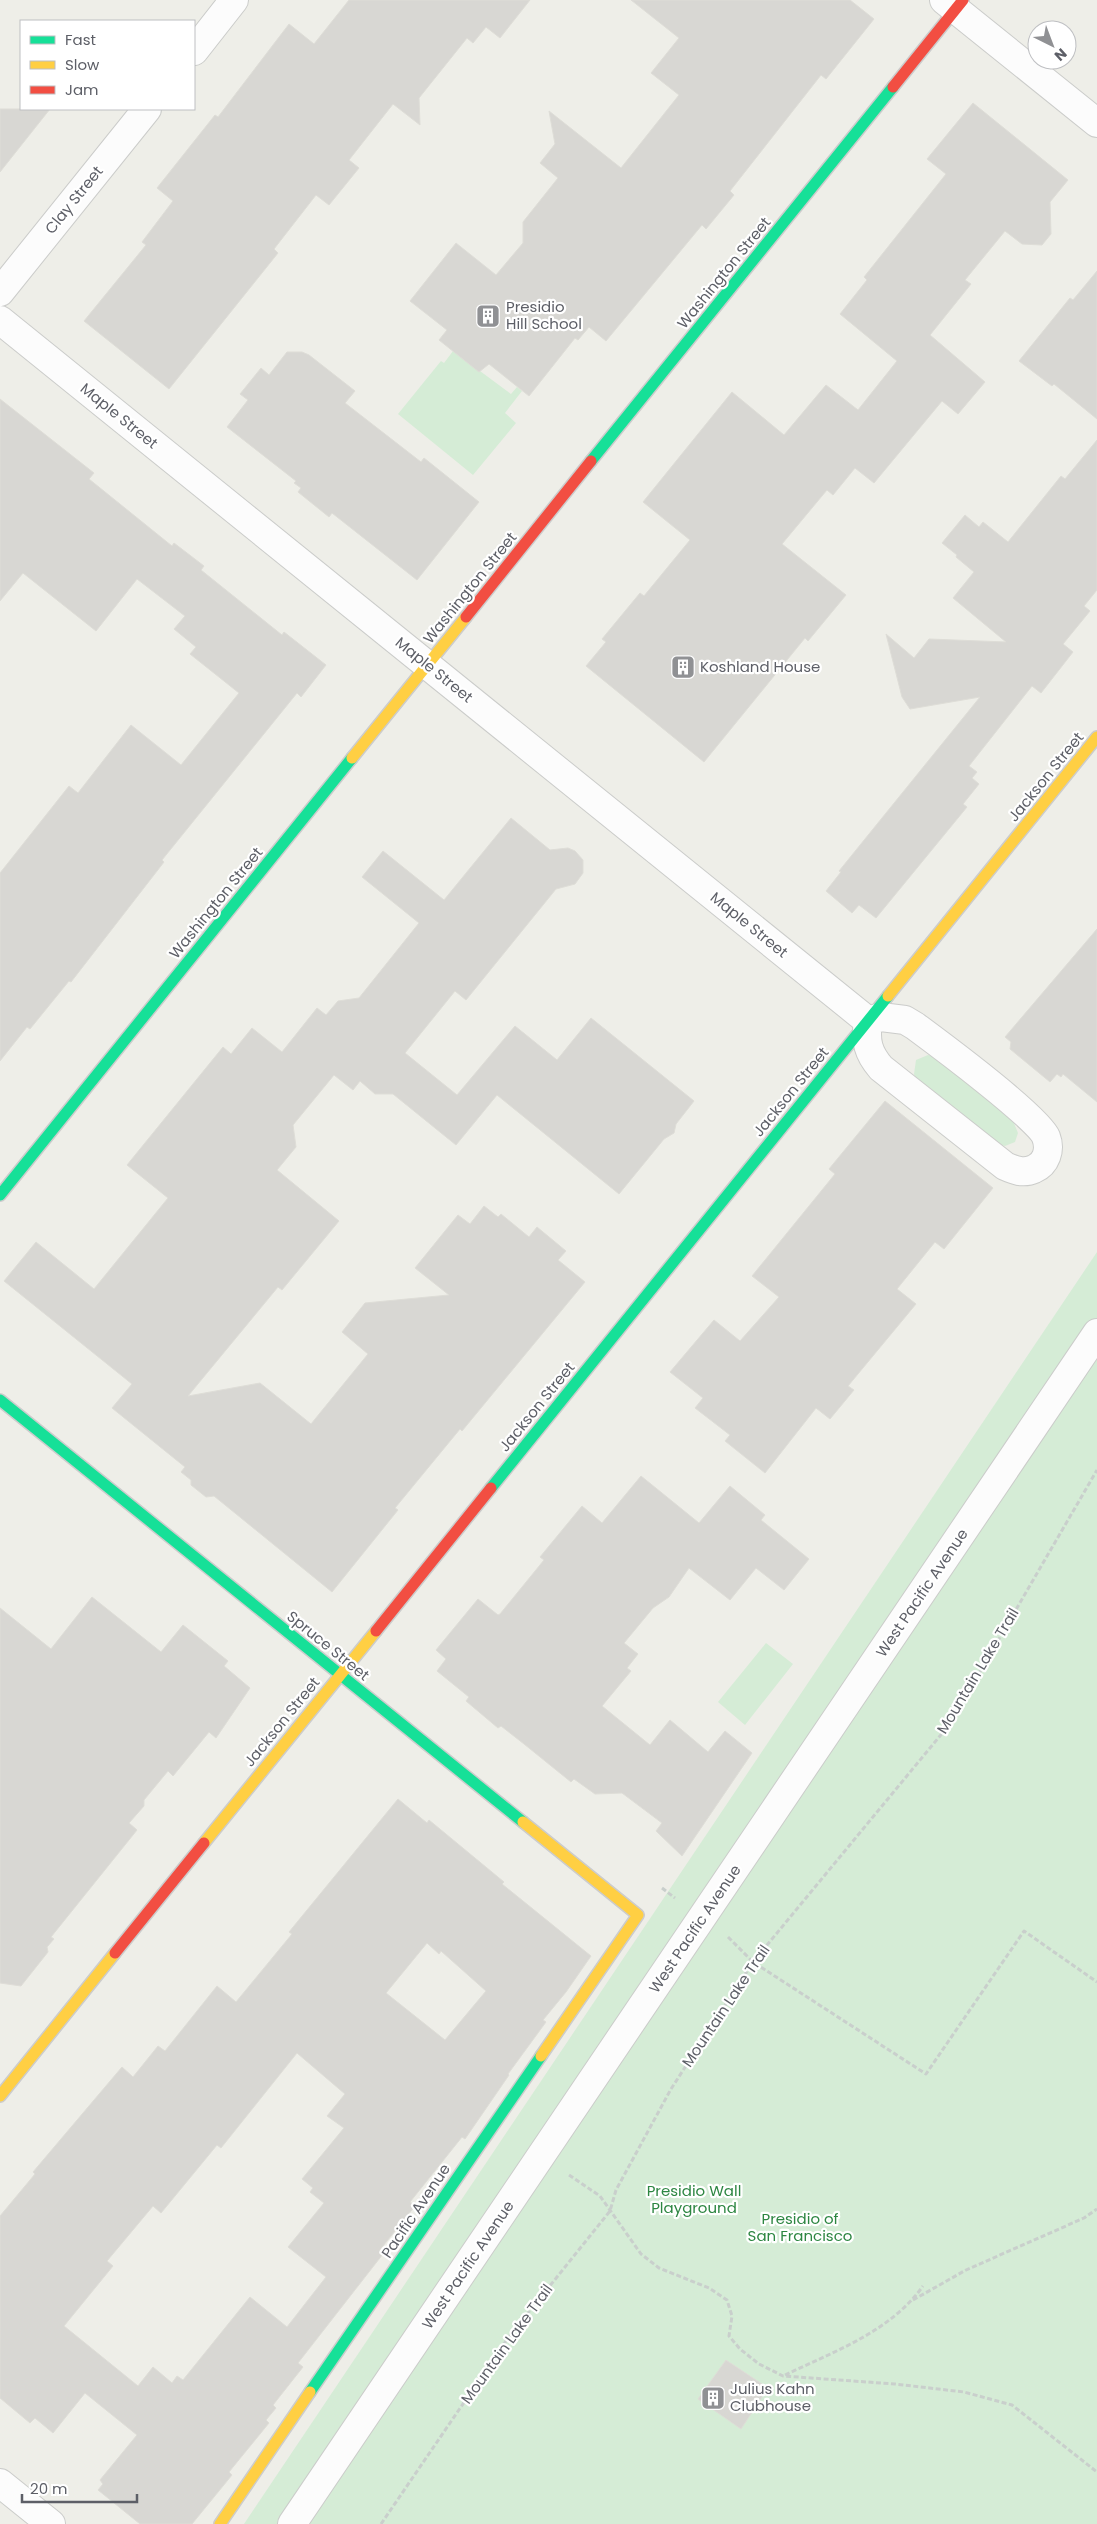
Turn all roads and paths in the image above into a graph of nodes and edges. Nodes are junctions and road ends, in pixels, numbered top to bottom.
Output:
1 (234, 0) edge
2 (954, 3) edge
3 (195, 50) edge
4 (146, 110) edge
5 (1097, 123) edge
6 (0, 292) edge
7 (0, 320) edge
8 (427, 665) junction
9 (1097, 737) edge
10 (868, 1021) junction
11 (0, 1195) edge
12 (1097, 1333) edge
13 (0, 1400) edge
14 (1097, 1470) edge
15 (340, 1675) junction
16 (638, 1915) joint
17 (723, 1932) dead end
18 (753, 1962) junction
19 (1097, 1982) edge
20 (0, 2096) edge
21 (542, 2156) junction
22 (1097, 2209) edge
23 (610, 2211) junction
24 (923, 2286) dead end
25 (913, 2300) junction
26 (783, 2376) junction
27 (1097, 2472) edge
28 (0, 2483) edge
29 (51, 2524) edge
30 (220, 2524) edge
31 (292, 2524) edge
32 (381, 2524) edge

1 - 3 street
2 - 5 street
2 - 8 street, Washington Street
4 - 6 street, Clay Street
7 - 8 street, Maple Street
8 - 10 street, Maple Street
8 - 11 street, Washington Street
9 - 10 street, Jackson Street
10 - 10 street
10 - 15 street, Jackson Street
12 - 21 street, West Pacific Avenue
13 - 15 street, Spruce Street
14 - 18 path, Mountain Lake Trail
15 - 16 street, Spruce Street
15 - 20 street, Jackson Street
16 - 30 street, Pacific Avenue
17 - 18 path
18 - 19 path
18 - 23 path, Mountain Lake Trail
21 - 23 path
21 - 31 street, West Pacific Avenue
22 - 25 path
23 - 26 path
23 - 32 path, Mountain Lake Trail
24 - 25 path
25 - 26 path
26 - 27 path
28 - 29 street

